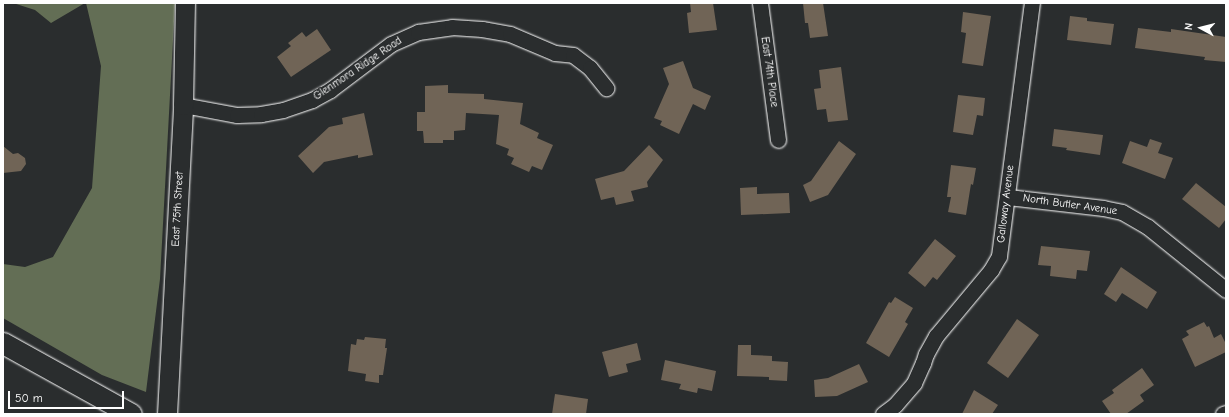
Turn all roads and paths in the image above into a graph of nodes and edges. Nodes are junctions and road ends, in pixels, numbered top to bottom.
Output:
1 (185, 3) edge
2 (760, 3) edge
3 (1032, 3) edge
4 (606, 88) dead end
5 (184, 105) junction
6 (778, 140) dead end
7 (1008, 196) junction
8 (1226, 290) edge
9 (3, 343) edge
10 (131, 414) edge
11 (167, 414) edge
12 (883, 414) edge

1 - 5 street, East 75th Street
2 - 6 street, East 74th Place
3 - 7 street, Galloway Avenue
4 - 5 street, Glenmora Ridge Road
5 - 11 street, East 75th Street
7 - 8 street, North Butler Avenue
7 - 12 street, Galloway Avenue
9 - 10 main road

